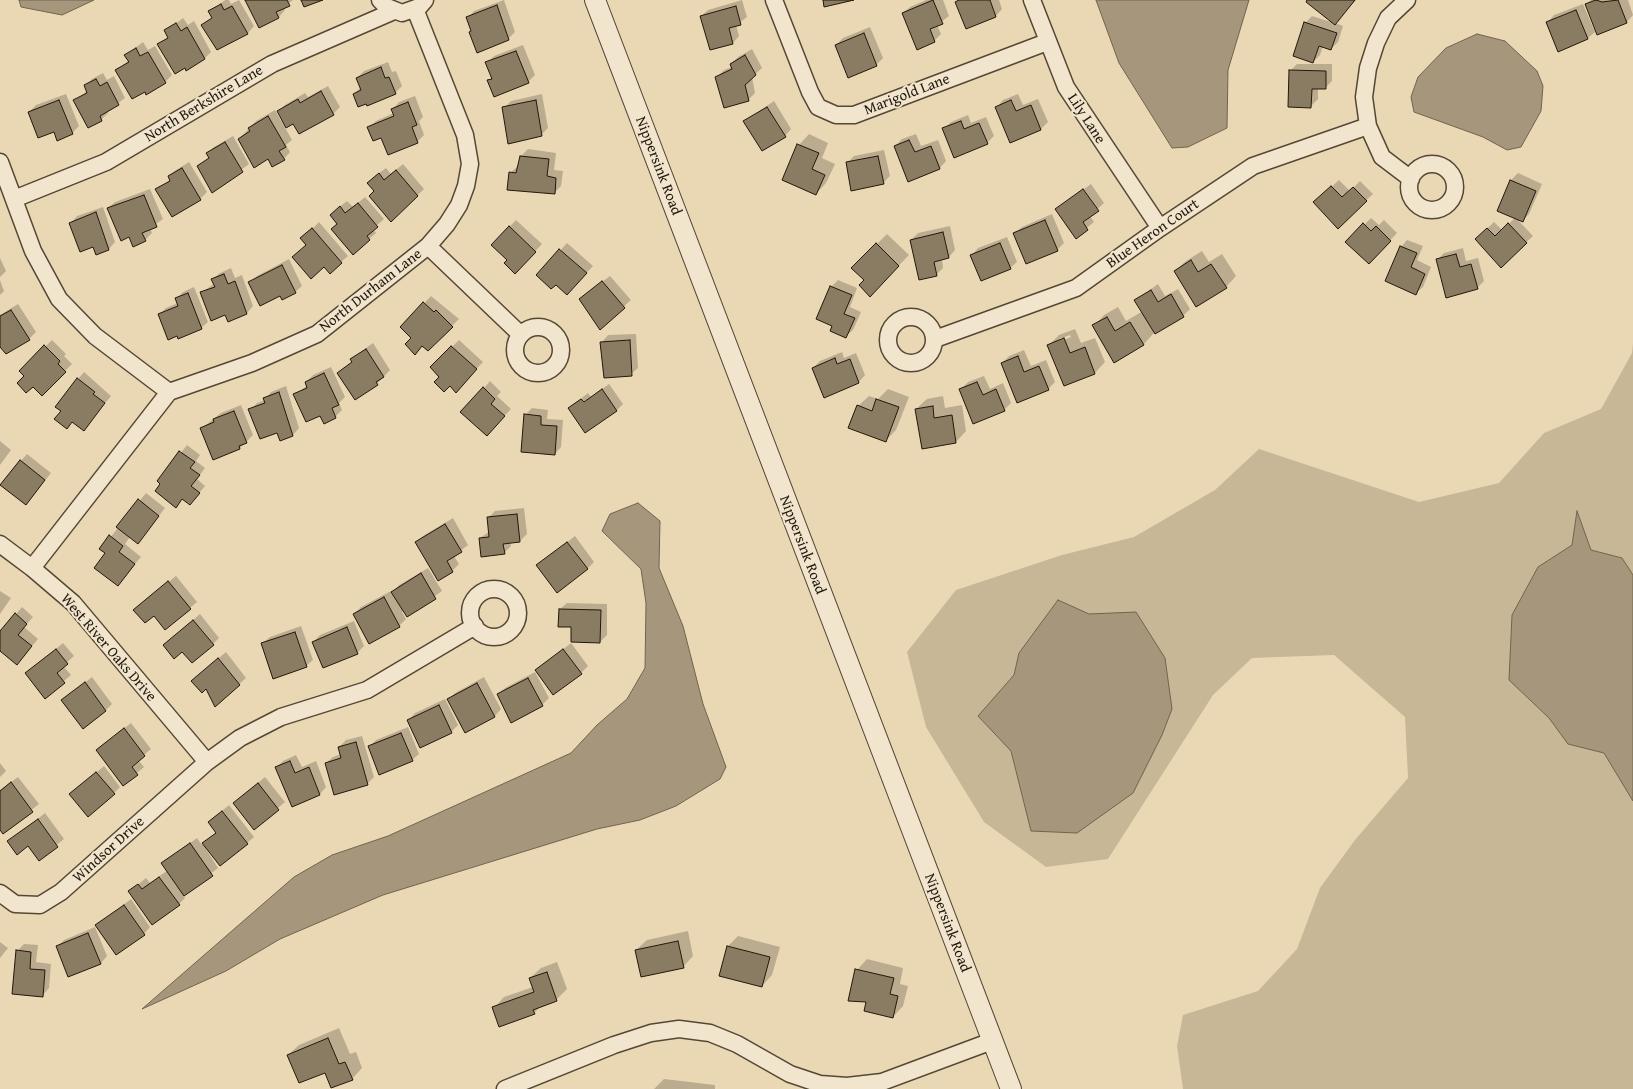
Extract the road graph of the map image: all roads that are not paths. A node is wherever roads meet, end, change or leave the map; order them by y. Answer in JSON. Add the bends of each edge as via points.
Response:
{"nodes":[{"id":1,"x":380,"y":0,"type":"edge"},
{"id":2,"x":595,"y":0,"type":"edge"},
{"id":3,"x":774,"y":0,"type":"edge"},
{"id":4,"x":1032,"y":0,"type":"edge"},
{"id":5,"x":1407,"y":0,"type":"edge"},
{"id":6,"x":420,"y":5,"type":"edge"},
{"id":7,"x":394,"y":11,"type":"junction"},
{"id":8,"x":1047,"y":42,"type":"junction"},
{"id":9,"x":1368,"y":126,"type":"junction"},
{"id":10,"x":0,"y":162,"type":"edge"},
{"id":11,"x":1411,"y":179,"type":"dead end"},
{"id":12,"x":14,"y":199,"type":"junction"},
{"id":13,"x":1160,"y":228,"type":"junction"},
{"id":14,"x":428,"y":246,"type":"junction"},
{"id":15,"x":520,"y":334,"type":"dead end"},
{"id":16,"x":935,"y":339,"type":"dead end"},
{"id":17,"x":169,"y":392,"type":"junction"},
{"id":18,"x":0,"y":544,"type":"edge"},
{"id":19,"x":32,"y":568,"type":"junction"},
{"id":20,"x":475,"y":626,"type":"dead end"},
{"id":21,"x":207,"y":762,"type":"junction"},
{"id":22,"x":0,"y":893,"type":"edge"},
{"id":23,"x":992,"y":1041,"type":"junction"},
{"id":24,"x":505,"y":1089,"type":"edge"},
{"id":25,"x":1011,"y":1089,"type":"edge"}],
"edges":[{"from":1,"to":7,"type":"street"},
{"from":2,"to":23,"type":"street","name":"Nippersink Road"},
{"from":3,"to":8,"type":"street","name":"Marigold Lane","via":[[818,107],[836,115],[854,115]]},
{"from":4,"to":8,"type":"street","name":"Lily Lane"},
{"from":5,"to":9,"type":"street","via":[[1388,18],[1368,68],[1364,97]]},
{"from":6,"to":7,"type":"street","name":"North Berkshire Lane","via":[[402,13]]},
{"from":6,"to":14,"type":"street","name":"North Durham Lane","via":[[465,136],[470,164],[459,205],[448,224]]},
{"from":7,"to":12,"type":"street","name":"North Berkshire Lane","via":[[272,64],[106,162]]},
{"from":8,"to":13,"type":"street","name":"Lily Lane","via":[[1080,112]]},
{"from":9,"to":11,"type":"street","via":[[1382,157]]},
{"from":9,"to":13,"type":"street","name":"Blue Heron Court","via":[[1253,166]]},
{"from":10,"to":12,"type":"street"},
{"from":12,"to":17,"type":"street","via":[[32,250],[60,299],[95,336]]},
{"from":13,"to":16,"type":"street","name":"Blue Heron Court","via":[[1076,288]]},
{"from":14,"to":15,"type":"street"},
{"from":14,"to":17,"type":"street","name":"North Durham Lane","via":[[317,334],[252,363]]},
{"from":17,"to":19,"type":"street"},
{"from":18,"to":19,"type":"street","name":"West River Oaks Drive"},
{"from":19,"to":21,"type":"street","name":"West River Oaks Drive","via":[[72,603]]},
{"from":20,"to":21,"type":"street","name":"Windsor Drive","via":[[367,690],[281,717],[240,738]]},
{"from":21,"to":22,"type":"street","name":"Windsor Drive","via":[[61,892],[40,905],[15,904]]},
{"from":23,"to":24,"type":"street","via":[[882,1082],[847,1086],[820,1084],[790,1074],[737,1044],[710,1033],[679,1029],[652,1033],[614,1045]]},
{"from":23,"to":25,"type":"street","name":"Nippersink Road"}]}
